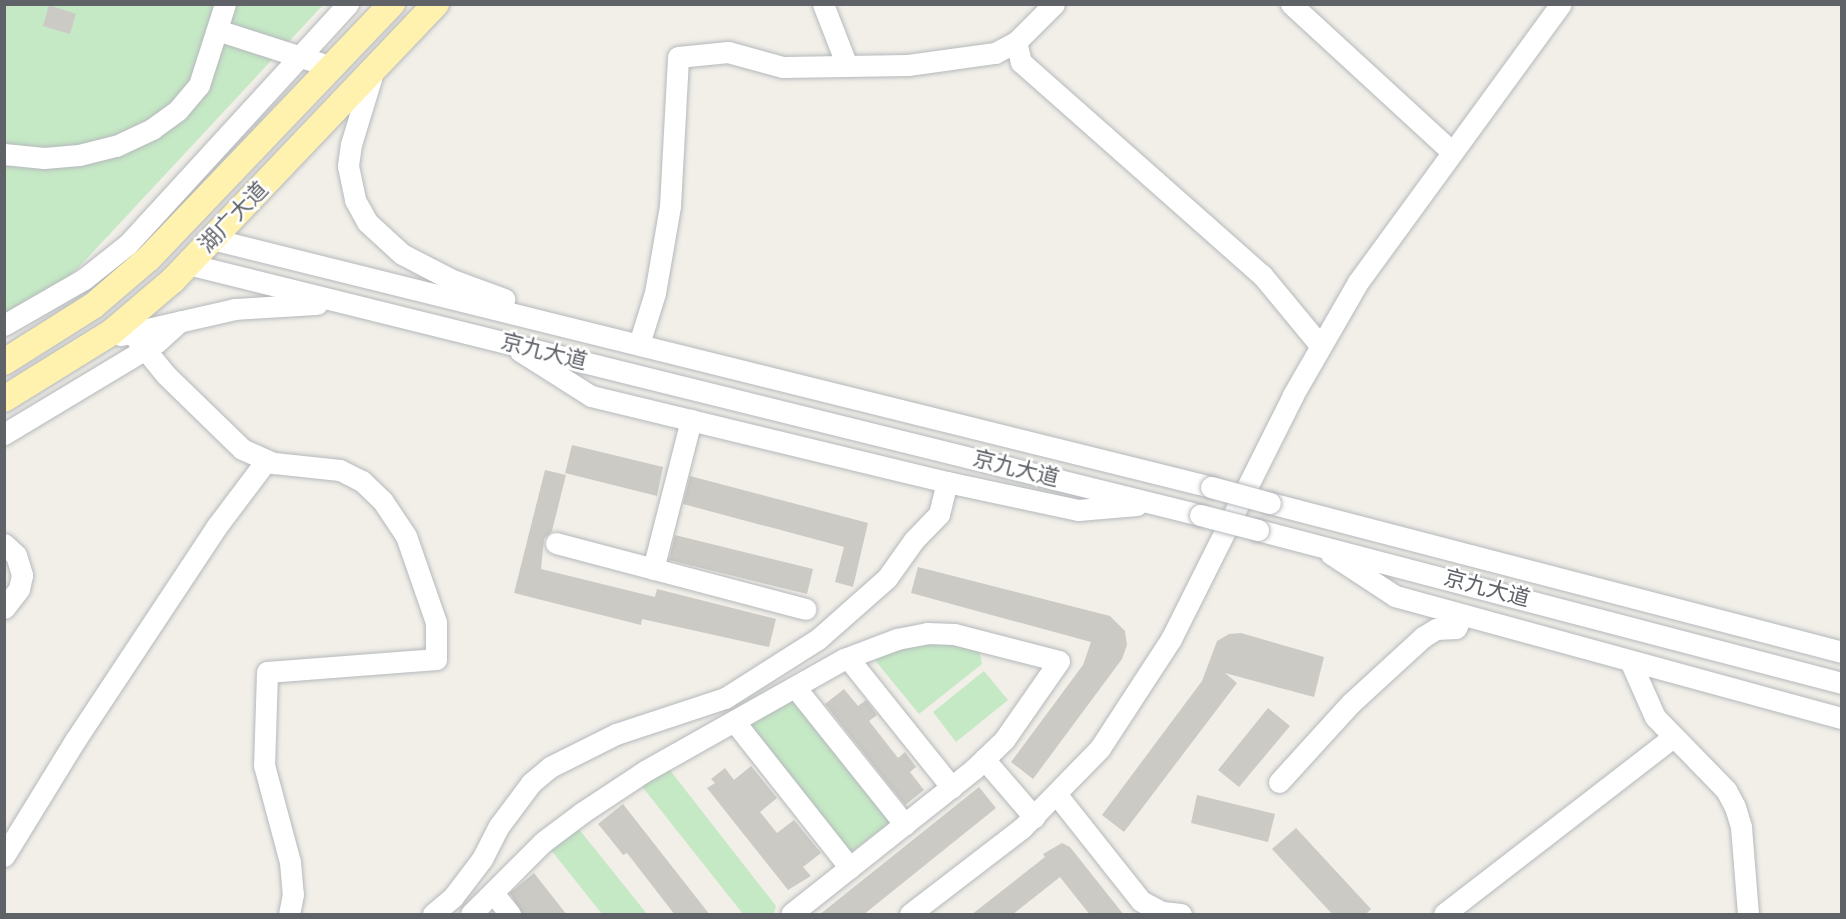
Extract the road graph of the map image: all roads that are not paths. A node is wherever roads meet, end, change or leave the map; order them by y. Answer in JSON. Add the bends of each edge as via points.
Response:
{"nodes":[{"id":1,"x":225,"y":4,"type":"edge"},
{"id":2,"x":348,"y":4,"type":"edge"},
{"id":3,"x":392,"y":4,"type":"edge"},
{"id":4,"x":436,"y":4,"type":"edge"},
{"id":5,"x":823,"y":4,"type":"edge"},
{"id":6,"x":1054,"y":4,"type":"edge"},
{"id":7,"x":1291,"y":4,"type":"edge"},
{"id":8,"x":1562,"y":4,"type":"edge"},
{"id":9,"x":217,"y":30,"type":"junction"},
{"id":10,"x":1016,"y":42,"type":"junction"},
{"id":11,"x":301,"y":57,"type":"junction"},
{"id":12,"x":847,"y":66,"type":"junction"},
{"id":13,"x":332,"y":67,"type":"junction"},
{"id":14,"x":374,"y":69,"type":"junction"},
{"id":15,"x":1452,"y":152,"type":"junction"},
{"id":16,"x":4,"y":154,"type":"edge"},
{"id":17,"x":212,"y":239,"type":"junction"},
{"id":18,"x":188,"y":264,"type":"junction"},
{"id":19,"x":357,"y":305,"type":"junction"},
{"id":20,"x":182,"y":319,"type":"junction"},
{"id":21,"x":4,"y":324,"type":"edge"},
{"id":22,"x":131,"y":332,"type":"junction"},
{"id":23,"x":591,"y":332,"type":"junction"},
{"id":24,"x":504,"y":341,"type":"junction"},
{"id":25,"x":94,"y":344,"type":"junction"},
{"id":26,"x":639,"y":344,"type":"junction"},
{"id":27,"x":1320,"y":345,"type":"junction"},
{"id":28,"x":145,"y":350,"type":"junction"},
{"id":29,"x":4,"y":362,"type":"edge"},
{"id":30,"x":4,"y":399,"type":"edge"},
{"id":31,"x":691,"y":420,"type":"junction"},
{"id":32,"x":4,"y":434,"type":"edge"},
{"id":33,"x":266,"y":460,"type":"junction"},
{"id":34,"x":947,"y":482,"type":"junction"},
{"id":35,"x":1157,"y":504,"type":"junction"},
{"id":36,"x":556,"y":543,"type":"dead end"},
{"id":37,"x":4,"y":544,"type":"edge"},
{"id":38,"x":1318,"y":545,"type":"junction"},
{"id":39,"x":652,"y":568,"type":"junction"},
{"id":40,"x":4,"y":608,"type":"edge"},
{"id":41,"x":805,"y":609,"type":"dead end"},
{"id":42,"x":1462,"y":615,"type":"junction"},
{"id":43,"x":1842,"y":652,"type":"edge"},
{"id":44,"x":848,"y":658,"type":"junction"},
{"id":45,"x":1631,"y":663,"type":"junction"},
{"id":46,"x":1842,"y":683,"type":"edge"},
{"id":47,"x":795,"y":687,"type":"junction"},
{"id":48,"x":1842,"y":718,"type":"edge"},
{"id":49,"x":734,"y":721,"type":"junction"},
{"id":50,"x":1672,"y":738,"type":"junction"},
{"id":51,"x":984,"y":759,"type":"junction"},
{"id":52,"x":1279,"y":782,"type":"dead end"},
{"id":53,"x":952,"y":788,"type":"junction"},
{"id":54,"x":1057,"y":795,"type":"junction"},
{"id":55,"x":1034,"y":817,"type":"junction"},
{"id":56,"x":905,"y":825,"type":"junction"},
{"id":57,"x":4,"y":856,"type":"edge"},
{"id":58,"x":850,"y":868,"type":"junction"},
{"id":59,"x":493,"y":893,"type":"junction"},
{"id":60,"x":920,"y":912,"type":"edge"},
{"id":61,"x":289,"y":915,"type":"edge"},
{"id":62,"x":433,"y":915,"type":"edge"},
{"id":63,"x":471,"y":915,"type":"edge"},
{"id":64,"x":510,"y":915,"type":"edge"},
{"id":65,"x":791,"y":915,"type":"edge"},
{"id":66,"x":1181,"y":915,"type":"edge"},
{"id":67,"x":1444,"y":915,"type":"edge"},
{"id":68,"x":1748,"y":915,"type":"edge"}],
"edges":[{"from":1,"to":9,"type":"street"},
{"from":2,"to":11,"type":"street"},
{"from":3,"to":13,"type":"main road","name":"湖广大道"},
{"from":4,"to":14,"type":"main road","name":"湖广大道"},
{"from":5,"to":12,"type":"street"},
{"from":6,"to":10,"type":"street"},
{"from":7,"to":15,"type":"street"},
{"from":8,"to":15,"type":"street"},
{"from":9,"to":11,"type":"street"},
{"from":9,"to":16,"type":"street","via":[[199,86],[178,110],[152,129],[116,146],[79,155],[44,158]]},
{"from":10,"to":12,"type":"street","via":[[995,53],[908,65]]},
{"from":10,"to":27,"type":"street","via":[[1021,62],[1031,74],[1262,275]]},
{"from":11,"to":13,"type":"street"},
{"from":11,"to":21,"type":"street","via":[[128,244],[84,279]]},
{"from":12,"to":26,"type":"street","via":[[783,67],[728,52],[678,57],[670,206],[655,293]]},
{"from":13,"to":29,"type":"main road","name":"湖广大道","via":[[128,278],[64,326]]},
{"from":14,"to":17,"type":"main road","name":"湖广大道"},
{"from":14,"to":23,"type":"street","via":[[348,166],[355,200],[367,222],[402,254],[450,279]]},
{"from":15,"to":27,"type":"street","via":[[1358,282]]},
{"from":17,"to":18,"type":"main road","name":"湖广大道"},
{"from":17,"to":23,"type":"street","name":"京九大道"},
{"from":18,"to":19,"type":"street","name":"京九大道"},
{"from":18,"to":25,"type":"main road","name":"湖广大道","via":[[141,309]]},
{"from":19,"to":20,"type":"street","via":[[272,305]]},
{"from":19,"to":24,"type":"street","name":"京九大道"},
{"from":20,"to":22,"type":"street"},
{"from":20,"to":28,"type":"street"},
{"from":22,"to":25,"type":"street"},
{"from":22,"to":28,"type":"street"},
{"from":23,"to":26,"type":"street","name":"京九大道"},
{"from":24,"to":31,"type":"street","via":[[591,396]]},
{"from":24,"to":35,"type":"street","name":"京九大道"},
{"from":25,"to":30,"type":"main road","name":"湖广大道"},
{"from":26,"to":43,"type":"street","name":"京九大道","bridge":true,"via":[[1270,502]]},
{"from":27,"to":54,"type":"street","via":[[1171,639],[1100,748]]},
{"from":28,"to":32,"type":"street"},
{"from":28,"to":33,"type":"street","via":[[242,449]]},
{"from":31,"to":34,"type":"street"},
{"from":31,"to":39,"type":"street"},
{"from":33,"to":57,"type":"street","via":[[217,526]]},
{"from":33,"to":61,"type":"street","via":[[340,470],[362,482],[382,500],[406,536],[436,622],[436,659],[267,672],[264,765],[290,862],[293,894]]},
{"from":34,"to":35,"type":"street","via":[[1078,510]]},
{"from":34,"to":62,"type":"street","via":[[939,514],[914,540],[887,578],[818,639],[725,698],[616,734],[550,767],[531,783],[499,826],[482,859],[453,897]]},
{"from":35,"to":38,"type":"street","name":"京九大道","bridge":true},
{"from":36,"to":39,"type":"street"},
{"from":37,"to":40,"type":"street","via":[[16,555],[22,575],[19,589]]},
{"from":38,"to":42,"type":"street","via":[[1395,596]]},
{"from":38,"to":46,"type":"street","name":"京九大道"},
{"from":39,"to":41,"type":"street"},
{"from":42,"to":45,"type":"street"},
{"from":42,"to":52,"type":"street","via":[[1456,628],[1436,629],[1423,637],[1351,703]]},
{"from":44,"to":47,"type":"street"},
{"from":44,"to":51,"type":"street","via":[[897,639],[927,633],[954,634],[1059,661],[1004,740]]},
{"from":44,"to":53,"type":"street"},
{"from":45,"to":48,"type":"street"},
{"from":45,"to":50,"type":"street","via":[[1647,705]]},
{"from":47,"to":49,"type":"street"},
{"from":47,"to":56,"type":"street"},
{"from":49,"to":58,"type":"street"},
{"from":49,"to":59,"type":"street","via":[[583,812],[543,842]]},
{"from":50,"to":67,"type":"street"},
{"from":50,"to":68,"type":"street","via":[[1726,790],[1735,807],[1741,827]]},
{"from":51,"to":53,"type":"street"},
{"from":51,"to":55,"type":"street"},
{"from":53,"to":56,"type":"street"},
{"from":54,"to":55,"type":"street"},
{"from":54,"to":66,"type":"street","via":[[1141,901],[1162,912]]},
{"from":55,"to":60,"type":"street"},
{"from":56,"to":58,"type":"street"},
{"from":58,"to":65,"type":"street"},
{"from":59,"to":63,"type":"street"},
{"from":59,"to":64,"type":"street"}]}
